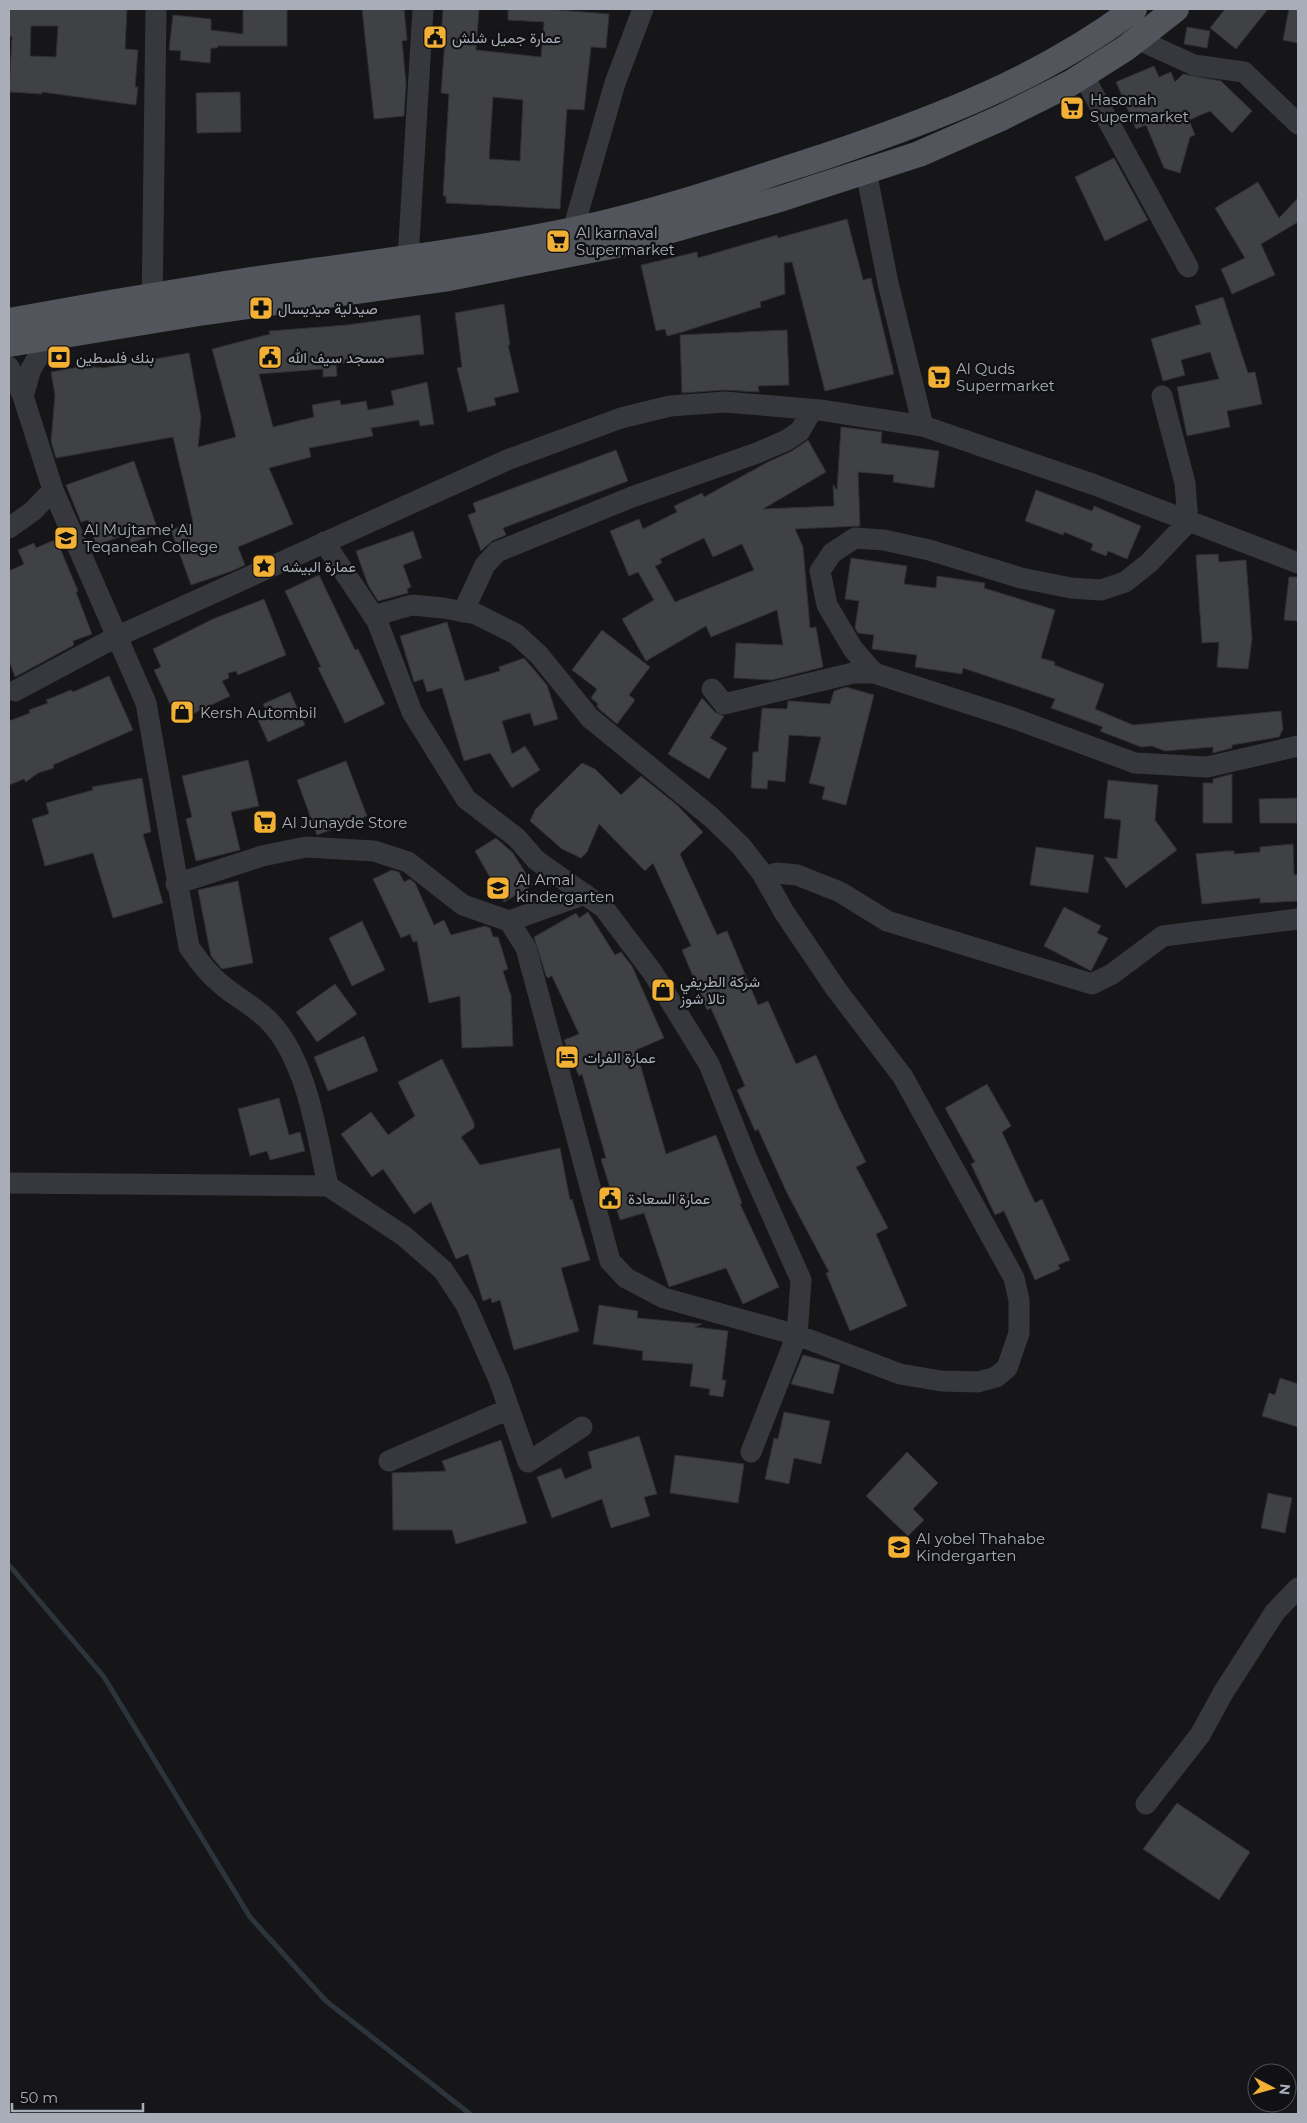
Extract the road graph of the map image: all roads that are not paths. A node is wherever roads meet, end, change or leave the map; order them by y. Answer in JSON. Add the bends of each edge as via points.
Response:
{"nodes":[{"id":1,"x":156,"y":9,"type":"edge"},
{"id":2,"x":423,"y":9,"type":"edge"},
{"id":3,"x":643,"y":9,"type":"edge"},
{"id":4,"x":1176,"y":9,"type":"edge"},
{"id":5,"x":1130,"y":10,"type":"edge"},
{"id":6,"x":1137,"y":39,"type":"junction"},
{"id":7,"x":1083,"y":75,"type":"junction"},
{"id":8,"x":1298,"y":124,"type":"edge"},
{"id":9,"x":866,"y":171,"type":"junction"},
{"id":10,"x":573,"y":230,"type":"junction"},
{"id":11,"x":408,"y":259,"type":"junction"},
{"id":12,"x":1188,"y":267,"type":"dead end"},
{"id":13,"x":152,"y":308,"type":"junction"},
{"id":14,"x":9,"y":321,"type":"edge"},
{"id":15,"x":49,"y":338,"type":"junction"},
{"id":16,"x":9,"y":344,"type":"edge"},
{"id":17,"x":9,"y":367,"type":"edge"},
{"id":18,"x":24,"y":396,"type":"junction"},
{"id":19,"x":1162,"y":396,"type":"dead end"},
{"id":20,"x":812,"y":410,"type":"junction"},
{"id":21,"x":923,"y":426,"type":"junction"},
{"id":22,"x":53,"y":490,"type":"junction"},
{"id":23,"x":1188,"y":522,"type":"junction"},
{"id":24,"x":9,"y":528,"type":"edge"},
{"id":25,"x":324,"y":542,"type":"junction"},
{"id":26,"x":1298,"y":563,"type":"edge"},
{"id":27,"x":464,"y":612,"type":"junction"},
{"id":28,"x":373,"y":616,"type":"junction"},
{"id":29,"x":116,"y":637,"type":"junction"},
{"id":30,"x":874,"y":673,"type":"junction"},
{"id":31,"x":11,"y":689,"type":"edge"},
{"id":32,"x":712,"y":689,"type":"dead end"},
{"id":33,"x":1298,"y":746,"type":"edge"},
{"id":34,"x":764,"y":877,"type":"junction"},
{"id":35,"x":176,"y":884,"type":"junction"},
{"id":36,"x":585,"y":894,"type":"junction"},
{"id":37,"x":1298,"y":919,"type":"edge"},
{"id":38,"x":509,"y":921,"type":"junction"},
{"id":39,"x":9,"y":1183,"type":"edge"},
{"id":40,"x":328,"y":1186,"type":"junction"},
{"id":41,"x":797,"y":1335,"type":"junction"},
{"id":42,"x":509,"y":1409,"type":"junction"},
{"id":43,"x":582,"y":1427,"type":"dead end"},
{"id":44,"x":751,"y":1452,"type":"dead end"},
{"id":45,"x":389,"y":1462,"type":"dead end"},
{"id":46,"x":1298,"y":1588,"type":"edge"},
{"id":47,"x":1146,"y":1804,"type":"dead end"}],
"edges":[{"from":1,"to":13,"type":"street"},
{"from":2,"to":11,"type":"street"},
{"from":3,"to":10,"type":"street","via":[[615,83]]},
{"from":4,"to":6,"type":"main road"},
{"from":5,"to":10,"type":"main road","via":[[1049,66],[983,98],[897,132],[751,180]]},
{"from":6,"to":7,"type":"main road"},
{"from":6,"to":8,"type":"street","via":[[1194,65],[1244,72]]},
{"from":7,"to":9,"type":"main road","via":[[1001,118],[919,154]]},
{"from":7,"to":12,"type":"street"},
{"from":9,"to":13,"type":"main road","via":[[636,240],[547,260],[449,278]]},
{"from":9,"to":21,"type":"street","via":[[888,283]]},
{"from":10,"to":11,"type":"main road"},
{"from":11,"to":13,"type":"main road"},
{"from":13,"to":14,"type":"main road"},
{"from":13,"to":15,"type":"main road"},
{"from":15,"to":16,"type":"main road"},
{"from":15,"to":18,"type":"street","via":[[31,369]]},
{"from":17,"to":18,"type":"street"},
{"from":18,"to":22,"type":"street"},
{"from":19,"to":23,"type":"street","via":[[1185,483]]},
{"from":20,"to":21,"type":"street"},
{"from":20,"to":25,"type":"street","via":[[725,402],[670,406],[621,418],[507,460]]},
{"from":20,"to":27,"type":"street","via":[[800,431],[787,440],[632,497],[497,552],[484,564]]},
{"from":21,"to":23,"type":"street"},
{"from":22,"to":24,"type":"street"},
{"from":22,"to":29,"type":"street"},
{"from":23,"to":26,"type":"street"},
{"from":23,"to":30,"type":"street","via":[[1149,563],[1125,582],[1101,590],[1070,588],[1021,578],[929,550],[884,540],[855,538],[832,553],[820,571],[827,605],[853,649]]},
{"from":25,"to":28,"type":"street"},
{"from":25,"to":29,"type":"street"},
{"from":27,"to":28,"type":"street","via":[[412,605]]},
{"from":27,"to":34,"type":"street","via":[[476,614],[516,634],[539,655],[590,718],[710,817],[741,846]]},
{"from":28,"to":36,"type":"street","via":[[412,712],[466,799],[517,838],[536,860]]},
{"from":29,"to":31,"type":"street"},
{"from":29,"to":35,"type":"street","via":[[146,703]]},
{"from":30,"to":32,"type":"street","via":[[853,673],[724,704]]},
{"from":30,"to":33,"type":"street","via":[[1016,719],[1135,763],[1207,766]]},
{"from":34,"to":37,"type":"street","via":[[777,873],[797,875],[840,892],[887,921],[1092,984],[1112,974],[1163,936]]},
{"from":34,"to":41,"type":"street","via":[[836,989],[903,1077],[1014,1278],[1019,1300],[1019,1333],[1007,1368],[996,1377],[978,1382],[941,1381],[900,1374]]},
{"from":35,"to":38,"type":"street","via":[[262,856],[306,847],[374,851],[408,862],[463,905]]},
{"from":35,"to":40,"type":"street","via":[[189,947],[204,968],[271,1023],[290,1052],[310,1102]]},
{"from":36,"to":38,"type":"street"},
{"from":36,"to":41,"type":"street","via":[[604,908],[653,973],[710,1064],[802,1280]]},
{"from":38,"to":41,"type":"street","via":[[526,948],[610,1261],[626,1278],[664,1298]]},
{"from":39,"to":40,"type":"street"},
{"from":40,"to":42,"type":"street","via":[[404,1236],[443,1270],[466,1305]]},
{"from":41,"to":44,"type":"street"},
{"from":42,"to":43,"type":"street","via":[[528,1462]]},
{"from":42,"to":45,"type":"street"},
{"from":46,"to":47,"type":"street","via":[[1275,1612],[1200,1735]]}]}
